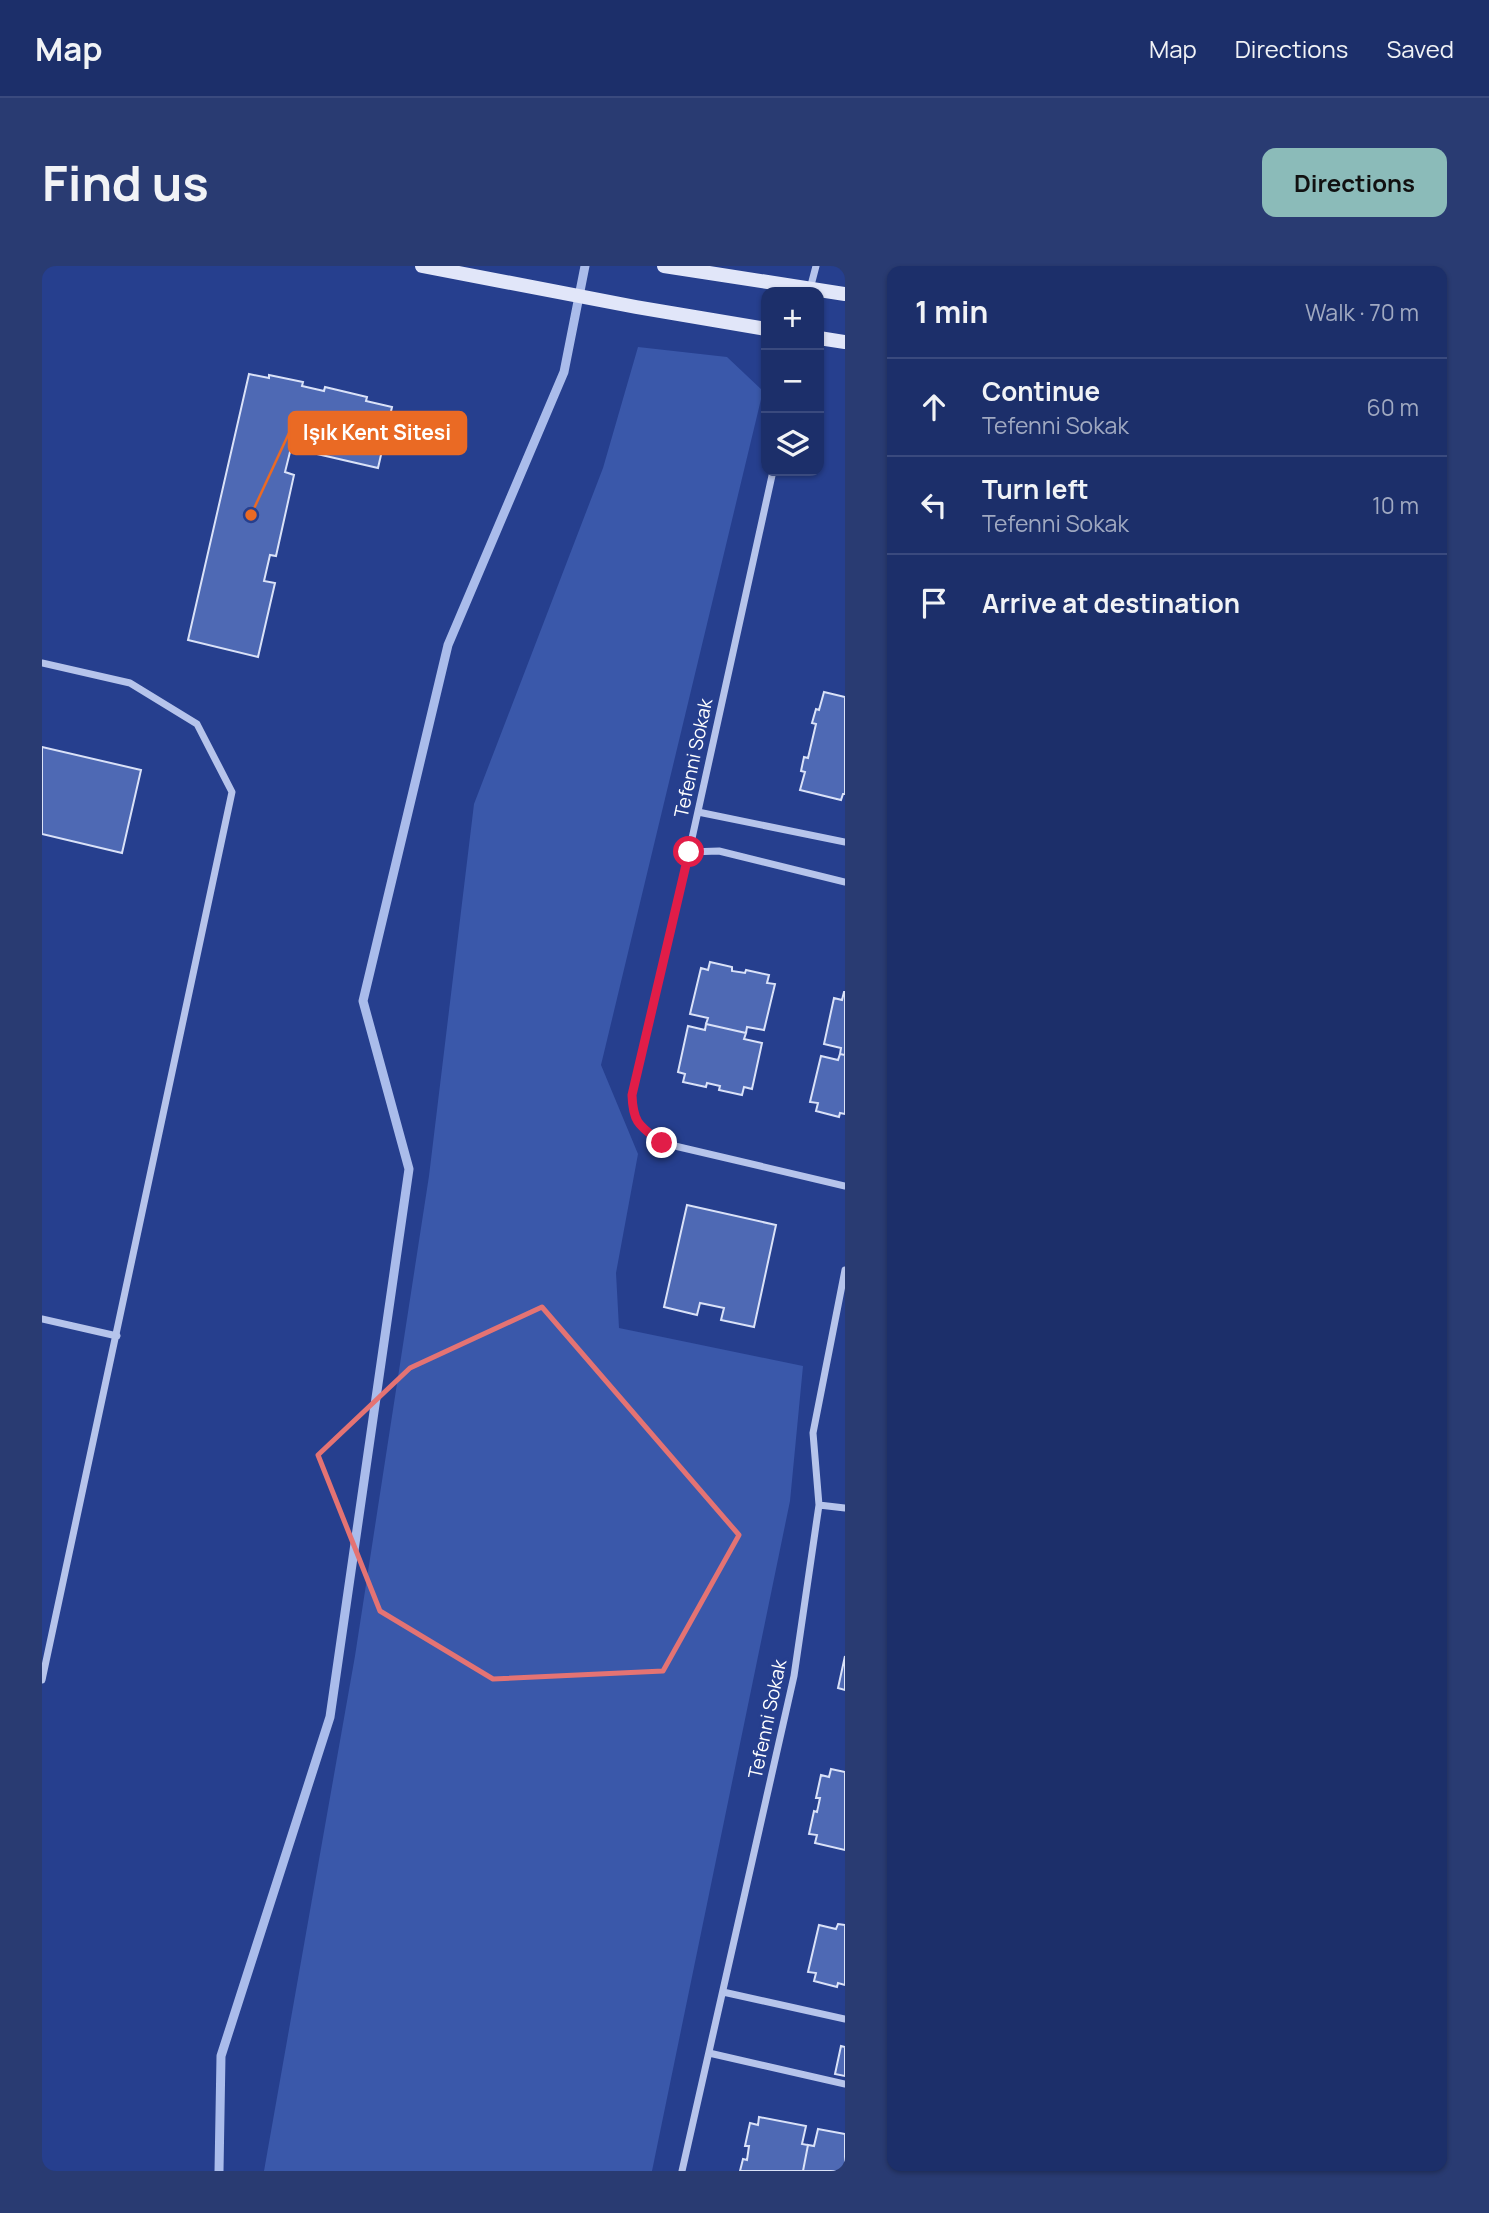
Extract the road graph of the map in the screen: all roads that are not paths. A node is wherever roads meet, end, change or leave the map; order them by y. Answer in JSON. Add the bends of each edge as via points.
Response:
{"nodes":[{"id":1,"x":422,"y":266,"type":"edge"},
{"id":2,"x":664,"y":266,"type":"edge"},
{"id":3,"x":816,"y":266,"type":"edge"},
{"id":4,"x":797,"y":287,"type":"edge"},
{"id":5,"x":811,"y":287,"type":"edge"},
{"id":6,"x":824,"y":291,"type":"edge"},
{"id":7,"x":845,"y":295,"type":"edge"},
{"id":8,"x":761,"y":328,"type":"edge"},
{"id":9,"x":824,"y":339,"type":"edge"},
{"id":10,"x":845,"y":342,"type":"edge"},
{"id":11,"x":773,"y":476,"type":"edge"},
{"id":12,"x":42,"y":663,"type":"edge"},
{"id":13,"x":698,"y":812,"type":"junction"},
{"id":14,"x":845,"y":842,"type":"edge"},
{"id":15,"x":689,"y":852,"type":"junction"},
{"id":16,"x":845,"y":882,"type":"edge"},
{"id":17,"x":845,"y":1186,"type":"edge"},
{"id":18,"x":845,"y":1270,"type":"edge"},
{"id":19,"x":42,"y":1319,"type":"edge"},
{"id":20,"x":117,"y":1336,"type":"junction"},
{"id":21,"x":819,"y":1505,"type":"junction"},
{"id":22,"x":845,"y":1508,"type":"edge"},
{"id":23,"x":45,"y":1656,"type":"edge"},
{"id":24,"x":42,"y":1681,"type":"edge"},
{"id":25,"x":723,"y":1992,"type":"junction"},
{"id":26,"x":845,"y":2019,"type":"edge"},
{"id":27,"x":709,"y":2053,"type":"junction"},
{"id":28,"x":845,"y":2084,"type":"edge"},
{"id":29,"x":682,"y":2171,"type":"edge"}],
"edges":[{"from":1,"to":8,"type":"street"},
{"from":2,"to":4,"type":"street"},
{"from":3,"to":5,"type":"street"},
{"from":6,"to":7,"type":"street"},
{"from":9,"to":10,"type":"street"},
{"from":11,"to":13,"type":"street","name":"Tefenni Sokak"},
{"from":12,"to":20,"type":"street","via":[[130,683],[197,724],[232,792]]},
{"from":13,"to":14,"type":"street"},
{"from":13,"to":15,"type":"street","name":"Tefenni Sokak"},
{"from":15,"to":16,"type":"street","via":[[719,851]]},
{"from":15,"to":17,"type":"street","name":"Tefenni Sokak","via":[[632,1095],[632,1113],[639,1125],[662,1143]]},
{"from":18,"to":21,"type":"street","name":"Tefenni Sokak","via":[[813,1433]]},
{"from":19,"to":20,"type":"street"},
{"from":20,"to":23,"type":"street"},
{"from":21,"to":22,"type":"street"},
{"from":21,"to":25,"type":"street","name":"Tefenni Sokak","via":[[794,1676]]},
{"from":23,"to":24,"type":"street"},
{"from":25,"to":26,"type":"street"},
{"from":25,"to":27,"type":"street","name":"Tefenni Sokak"},
{"from":27,"to":28,"type":"street"},
{"from":27,"to":29,"type":"street","name":"Tefenni Sokak"}]}
